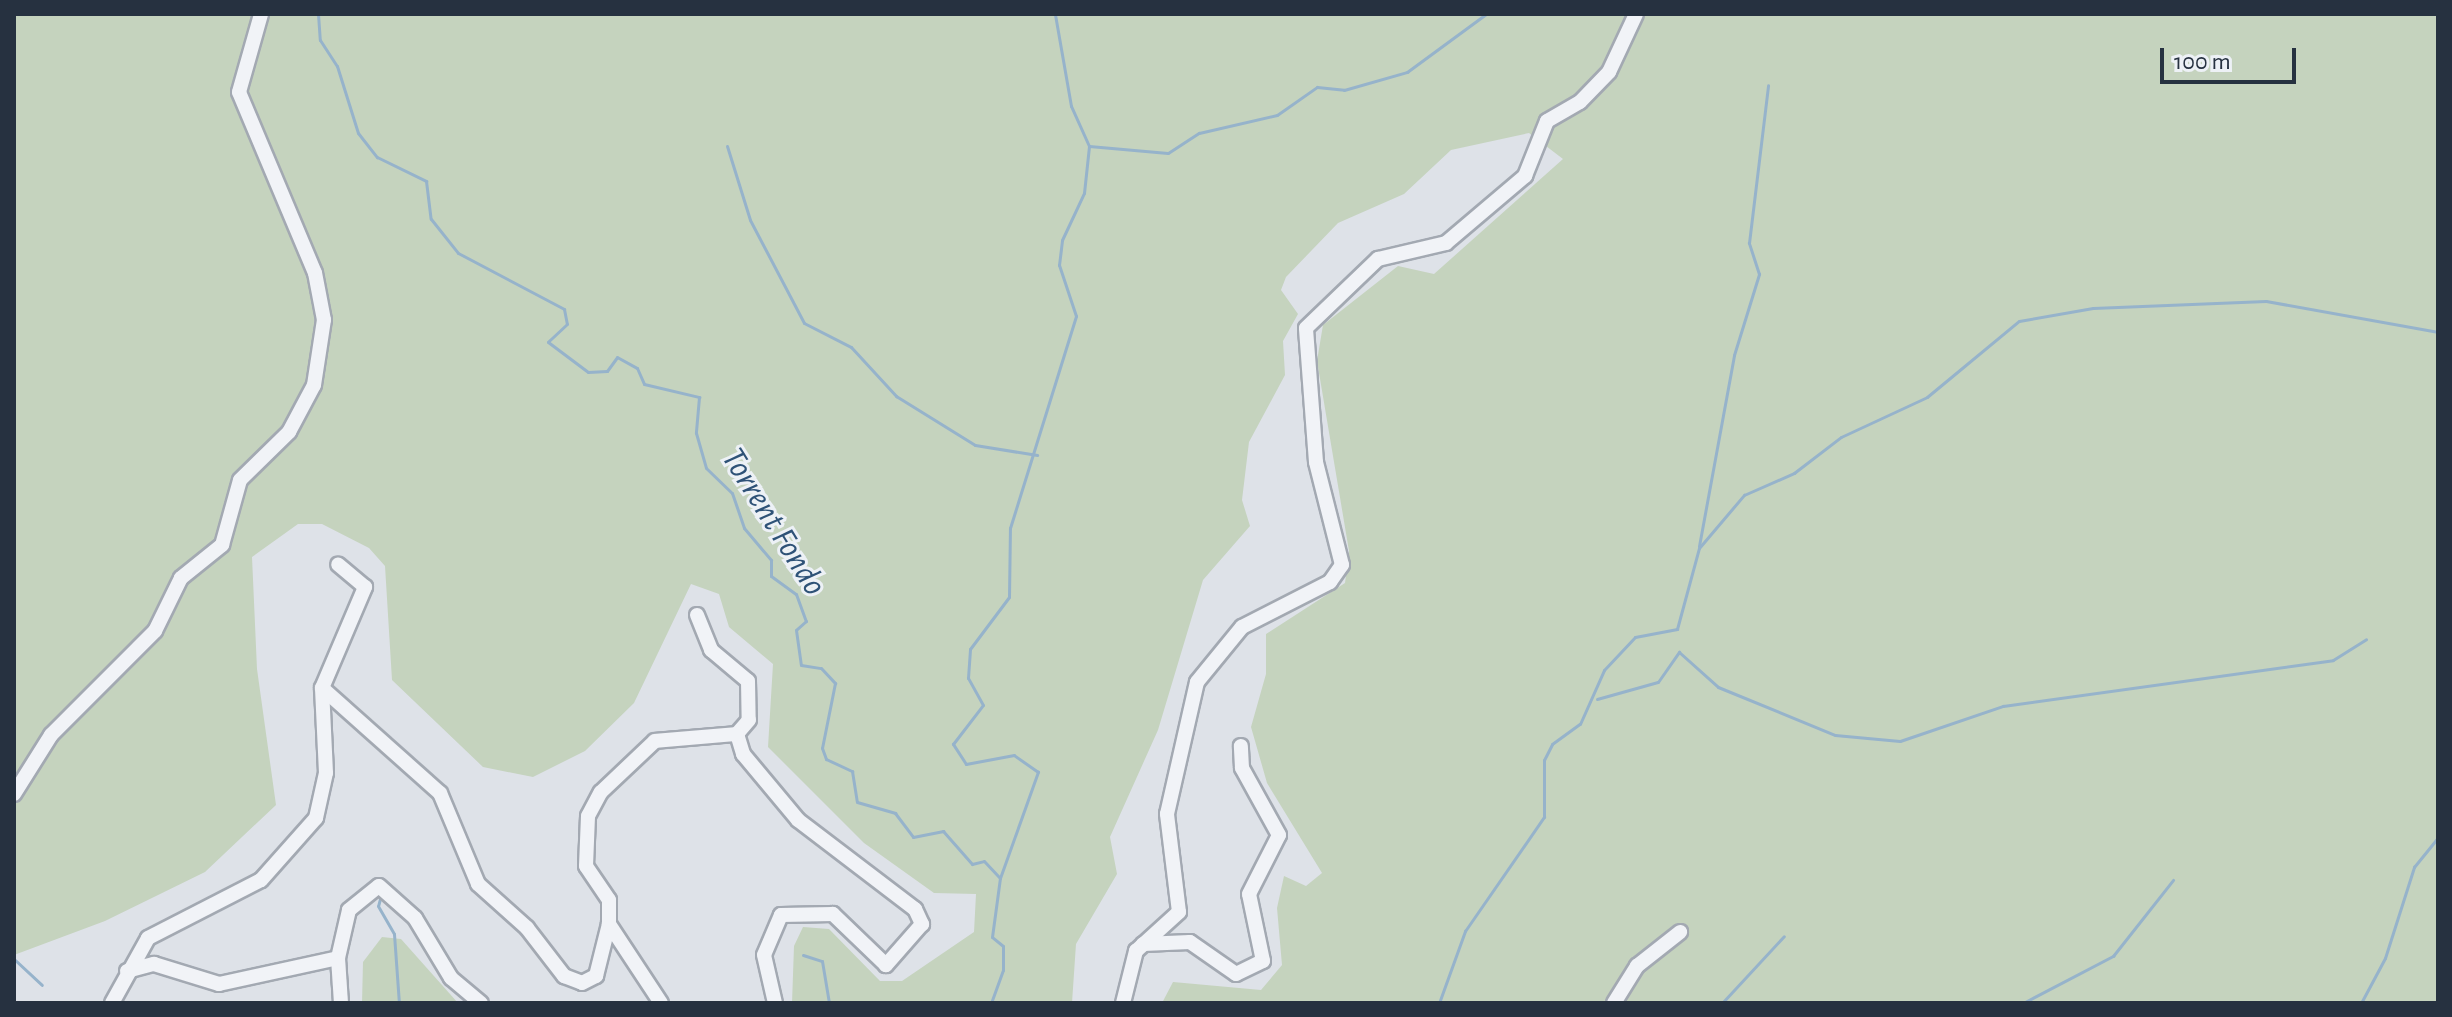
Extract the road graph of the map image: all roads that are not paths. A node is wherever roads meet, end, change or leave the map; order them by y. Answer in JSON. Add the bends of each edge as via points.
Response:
{"nodes":[{"id":1,"x":261,"y":14,"type":"edge"},
{"id":2,"x":1636,"y":14,"type":"edge"},
{"id":3,"x":338,"y":564,"type":"dead end"},
{"id":4,"x":697,"y":615,"type":"dead end"},
{"id":5,"x":322,"y":688,"type":"junction"},
{"id":6,"x":737,"y":734,"type":"junction"},
{"id":7,"x":1241,"y":746,"type":"dead end"},
{"id":8,"x":14,"y":794,"type":"edge"},
{"id":9,"x":609,"y":924,"type":"junction"},
{"id":10,"x":1680,"y":932,"type":"dead end"},
{"id":11,"x":1143,"y":944,"type":"junction"},
{"id":12,"x":338,"y":958,"type":"junction"},
{"id":13,"x":127,"y":971,"type":"junction"},
{"id":14,"x":112,"y":1003,"type":"edge"},
{"id":15,"x":341,"y":1003,"type":"edge"},
{"id":16,"x":481,"y":1003,"type":"edge"},
{"id":17,"x":661,"y":1003,"type":"edge"},
{"id":18,"x":775,"y":1003,"type":"edge"},
{"id":19,"x":1123,"y":1003,"type":"edge"},
{"id":20,"x":1614,"y":1003,"type":"edge"}],
"edges":[{"from":1,"to":8,"type":"street","via":[[239,92],[293,206],[318,284],[324,320],[314,385],[289,432],[240,480],[222,545],[181,578],[155,631],[51,735]]},
{"from":2,"to":11,"type":"street","via":[[1609,72],[1580,102],[1547,121],[1525,176],[1446,243],[1378,259],[1306,328],[1316,462],[1342,565],[1330,582],[1242,627],[1197,682],[1167,814],[1179,912]]},
{"from":3,"to":5,"type":"street","via":[[365,587]]},
{"from":4,"to":6,"type":"street","via":[[703,639],[748,681],[749,720]]},
{"from":5,"to":9,"type":"street","via":[[440,793],[478,884],[527,928],[564,976],[582,983],[596,976]]},
{"from":5,"to":13,"type":"street","via":[[326,773],[312,825],[261,880],[152,934]]},
{"from":6,"to":9,"type":"street","via":[[655,741],[596,799],[584,860],[609,900]]},
{"from":6,"to":18,"type":"street","via":[[743,754],[798,820],[921,919],[914,942],[886,965],[833,914],[781,915],[764,955]]},
{"from":7,"to":11,"type":"street","via":[[1242,768],[1279,835],[1249,894],[1263,961],[1236,974],[1190,942]]},
{"from":9,"to":17,"type":"street"},
{"from":10,"to":20,"type":"street","via":[[1637,966]]},
{"from":11,"to":19,"type":"street","via":[[1127,971]]},
{"from":12,"to":13,"type":"street","via":[[219,984],[160,965]]},
{"from":12,"to":15,"type":"street"},
{"from":12,"to":16,"type":"street","via":[[353,904],[385,887],[422,928],[451,978]]},
{"from":13,"to":14,"type":"street"}]}
